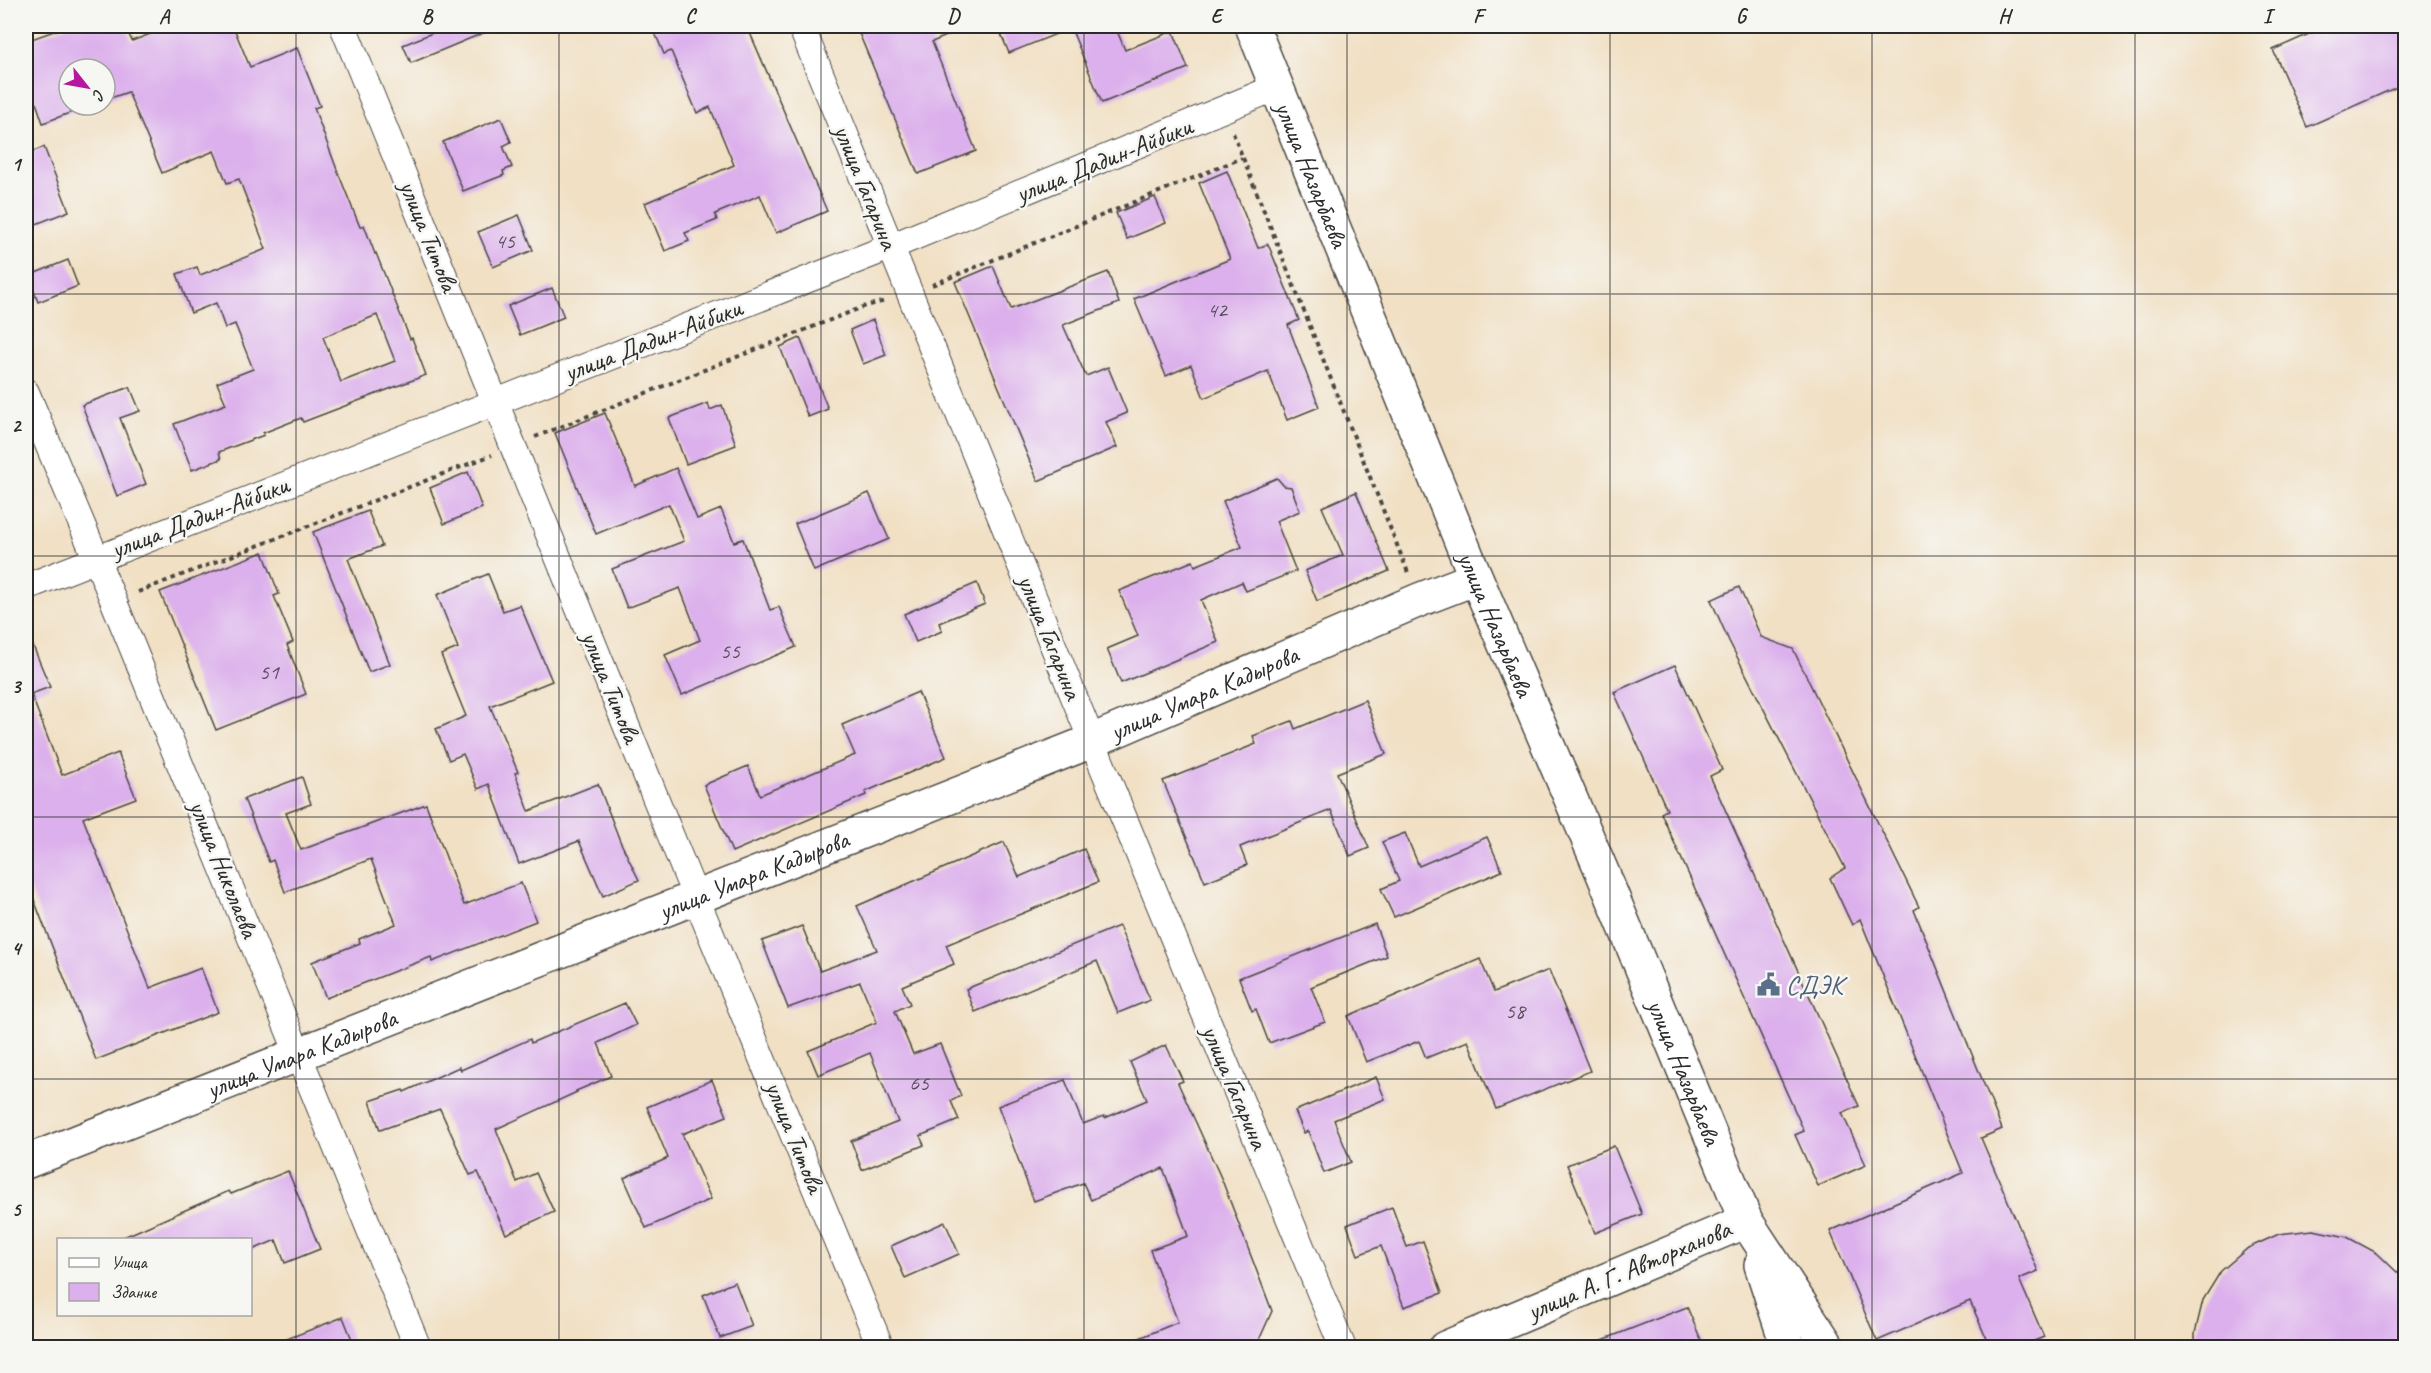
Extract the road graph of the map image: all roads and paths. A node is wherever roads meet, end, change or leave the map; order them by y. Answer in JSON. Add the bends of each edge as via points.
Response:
{"nodes":[{"id":1,"x":343,"y":26,"type":"edge"},
{"id":2,"x":801,"y":26,"type":"edge"},
{"id":3,"x":1252,"y":26,"type":"edge"},
{"id":4,"x":1278,"y":87,"type":"junction"},
{"id":5,"x":1224,"y":110,"type":"junction"},
{"id":6,"x":1242,"y":158,"type":"junction"},
{"id":7,"x":890,"y":247,"type":"junction"},
{"id":8,"x":909,"y":294,"type":"junction"},
{"id":9,"x":26,"y":392,"type":"edge"},
{"id":10,"x":496,"y":400,"type":"junction"},
{"id":11,"x":514,"y":446,"type":"junction"},
{"id":12,"x":96,"y":558,"type":"junction"},
{"id":13,"x":1476,"y":578,"type":"junction"},
{"id":14,"x":26,"y":586,"type":"edge"},
{"id":15,"x":1419,"y":600,"type":"junction"},
{"id":16,"x":114,"y":601,"type":"junction"},
{"id":17,"x":1092,"y":741,"type":"junction"},
{"id":18,"x":696,"y":898,"type":"junction"},
{"id":19,"x":300,"y":1054,"type":"junction"},
{"id":20,"x":26,"y":1162,"type":"edge"},
{"id":21,"x":1746,"y":1221,"type":"junction"},
{"id":22,"x":1786,"y":1342,"type":"edge"},
{"id":23,"x":418,"y":1347,"type":"edge"},
{"id":24,"x":881,"y":1347,"type":"edge"},
{"id":25,"x":1343,"y":1347,"type":"edge"},
{"id":26,"x":1445,"y":1347,"type":"edge"},
{"id":27,"x":1829,"y":1347,"type":"edge"}],
"edges":[{"from":1,"to":10,"type":"street","name":"улица Титова"},
{"from":2,"to":7,"type":"street","name":"улица Гагарина"},
{"from":3,"to":4,"type":"street","name":"улица Назарбаева"},
{"from":4,"to":5,"type":"street","name":"улица Дадин-Айбики"},
{"from":4,"to":13,"type":"street","name":"улица Назарбаева"},
{"from":5,"to":6,"type":"path"},
{"from":5,"to":7,"type":"street","name":"улица Дадин-Айбики"},
{"from":6,"to":8,"type":"path"},
{"from":6,"to":15,"type":"path"},
{"from":7,"to":8,"type":"street","name":"улица Гагарина"},
{"from":7,"to":10,"type":"street","name":"улица Дадин-Айбики"},
{"from":8,"to":11,"type":"path","via":[[863,307]]},
{"from":8,"to":17,"type":"street","name":"улица Гагарина"},
{"from":9,"to":12,"type":"street","name":"улица Николаева"},
{"from":10,"to":11,"type":"street","name":"улица Титова"},
{"from":10,"to":12,"type":"street","name":"улица Дадин-Айбики"},
{"from":11,"to":16,"type":"path"},
{"from":11,"to":18,"type":"street","name":"улица Титова"},
{"from":12,"to":14,"type":"street","name":"улица Дадин-Айбики"},
{"from":12,"to":16,"type":"street","name":"улица Николаева"},
{"from":13,"to":15,"type":"street","name":"улица Умара Кадырова"},
{"from":13,"to":21,"type":"street","name":"улица Назарбаева"},
{"from":15,"to":17,"type":"street","name":"улица Умара Кадырова"},
{"from":16,"to":19,"type":"street","name":"улица Николаева"},
{"from":17,"to":18,"type":"street","name":"улица Умара Кадырова"},
{"from":17,"to":25,"type":"street","name":"улица Гагарина"},
{"from":18,"to":19,"type":"street","name":"улица Умара Кадырова"},
{"from":18,"to":24,"type":"street","name":"улица Титова"},
{"from":19,"to":20,"type":"street","name":"улица Умара Кадырова"},
{"from":19,"to":23,"type":"street","name":"улица Николаева"},
{"from":21,"to":22,"type":"street","name":"улица Назарбаева"},
{"from":21,"to":26,"type":"street","name":"улица А. Г. Авторханова"},
{"from":21,"to":27,"type":"street","name":"улица Назарбаева"}]}
